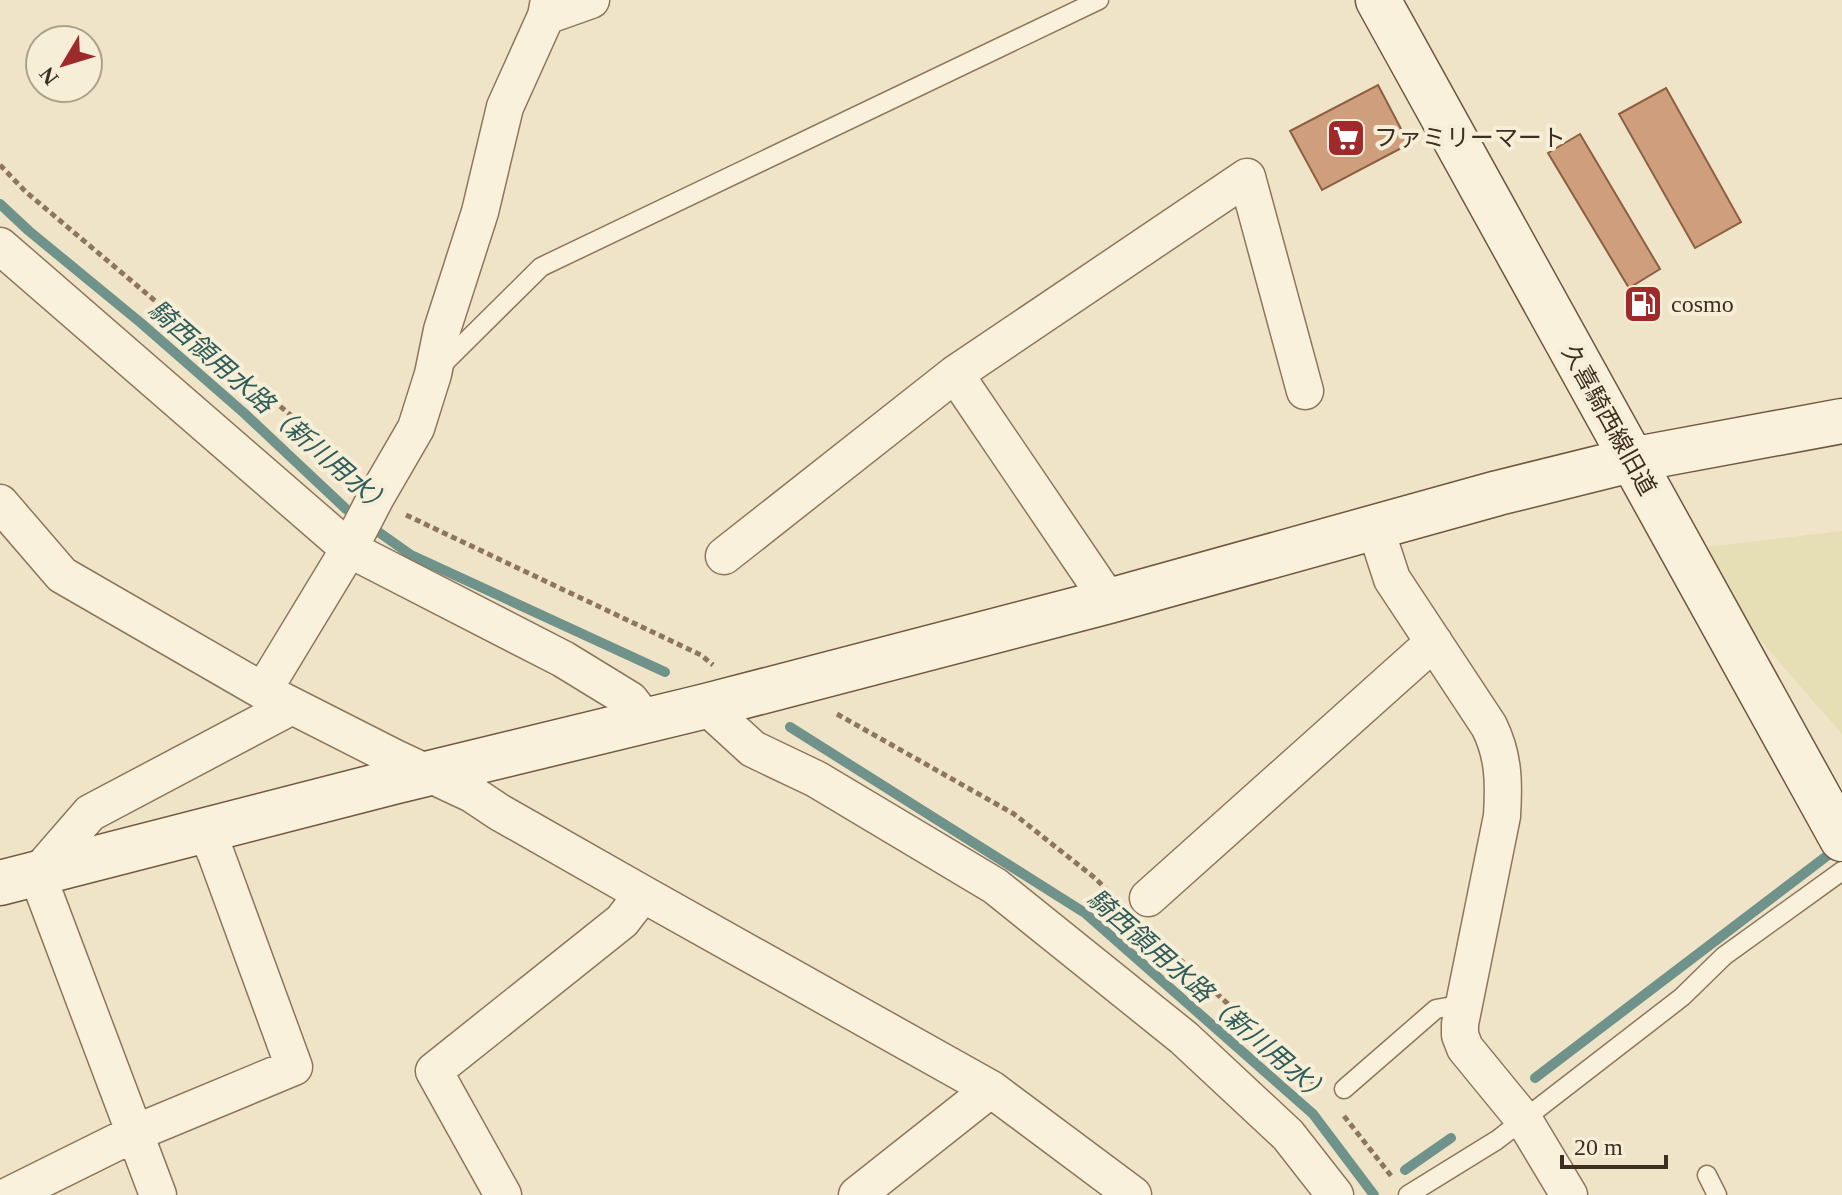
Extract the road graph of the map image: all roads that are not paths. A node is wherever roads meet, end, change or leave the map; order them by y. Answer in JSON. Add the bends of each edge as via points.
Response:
{"nodes":[{"id":1,"x":591,"y":0,"type":"edge"},
{"id":2,"x":1099,"y":0,"type":"edge"},
{"id":3,"x":1378,"y":0,"type":"edge"},
{"id":4,"x":548,"y":8,"type":"edge"},
{"id":5,"x":0,"y":246,"type":"edge"},
{"id":6,"x":433,"y":374,"type":"junction"},
{"id":7,"x":955,"y":374,"type":"junction"},
{"id":8,"x":1305,"y":391,"type":"dead end"},
{"id":9,"x":1842,"y":421,"type":"edge"},
{"id":10,"x":1631,"y":460,"type":"junction"},
{"id":11,"x":0,"y":503,"type":"edge"},
{"id":12,"x":1375,"y":527,"type":"junction"},
{"id":13,"x":349,"y":549,"type":"junction"},
{"id":14,"x":724,"y":556,"type":"dead end"},
{"id":15,"x":1109,"y":601,"type":"junction"},
{"id":16,"x":1434,"y":642,"type":"junction"},
{"id":17,"x":712,"y":687,"type":"junction"},
{"id":18,"x":278,"y":698,"type":"junction"},
{"id":19,"x":647,"y":722,"type":"junction"},
{"id":20,"x":429,"y":773,"type":"junction"},
{"id":21,"x":205,"y":830,"type":"junction"},
{"id":22,"x":1842,"y":839,"type":"edge"},
{"id":23,"x":1842,"y":871,"type":"edge"},
{"id":24,"x":18,"y":879,"type":"edge"},
{"id":25,"x":643,"y":894,"type":"junction"},
{"id":26,"x":1148,"y":898,"type":"dead end"},
{"id":27,"x":1464,"y":1004,"type":"junction"},
{"id":28,"x":991,"y":1089,"type":"junction"},
{"id":29,"x":1344,"y":1089,"type":"dead end"},
{"id":30,"x":1524,"y":1120,"type":"junction"},
{"id":31,"x":135,"y":1133,"type":"junction"},
{"id":32,"x":1707,"y":1175,"type":"dead end"},
{"id":33,"x":10,"y":1195,"type":"edge"},
{"id":34,"x":158,"y":1195,"type":"edge"},
{"id":35,"x":503,"y":1195,"type":"edge"},
{"id":36,"x":857,"y":1195,"type":"edge"},
{"id":37,"x":1133,"y":1195,"type":"edge"},
{"id":38,"x":1335,"y":1195,"type":"edge"},
{"id":39,"x":1408,"y":1195,"type":"edge"},
{"id":40,"x":1569,"y":1195,"type":"edge"},
{"id":41,"x":1717,"y":1195,"type":"edge"}],
"edges":[{"from":1,"to":4,"type":"street"},
{"from":2,"to":6,"type":"lane","via":[[541,267]]},
{"from":3,"to":10,"type":"street","name":"久喜騎西線旧道"},
{"from":4,"to":6,"type":"street","via":[[505,107]]},
{"from":5,"to":13,"type":"street"},
{"from":6,"to":13,"type":"street","via":[[416,428],[362,492]]},
{"from":7,"to":8,"type":"street","via":[[1247,177]]},
{"from":7,"to":14,"type":"street"},
{"from":7,"to":15,"type":"street"},
{"from":9,"to":10,"type":"street"},
{"from":10,"to":12,"type":"street"},
{"from":10,"to":22,"type":"street","name":"久喜騎西線旧道"},
{"from":11,"to":18,"type":"street","via":[[62,575]]},
{"from":12,"to":15,"type":"street"},
{"from":12,"to":16,"type":"street","via":[[1392,579]]},
{"from":13,"to":18,"type":"street"},
{"from":13,"to":19,"type":"street","via":[[563,659],[630,700]]},
{"from":15,"to":17,"type":"street"},
{"from":16,"to":26,"type":"street"},
{"from":16,"to":27,"type":"street","via":[[1489,726],[1501,762],[1502,816]]},
{"from":17,"to":19,"type":"street"},
{"from":17,"to":38,"type":"street","via":[[753,749],[816,779],[995,886],[1184,1038],[1288,1135]]},
{"from":18,"to":20,"type":"street"},
{"from":18,"to":24,"type":"street","via":[[90,813]]},
{"from":19,"to":20,"type":"street"},
{"from":20,"to":21,"type":"street"},
{"from":20,"to":25,"type":"street"},
{"from":21,"to":24,"type":"street"},
{"from":21,"to":31,"type":"street","via":[[294,1067]]},
{"from":23,"to":30,"type":"lane","via":[[1724,956],[1682,997]]},
{"from":24,"to":31,"type":"street"},
{"from":25,"to":28,"type":"street"},
{"from":25,"to":35,"type":"street","via":[[622,921],[434,1071]]},
{"from":27,"to":29,"type":"lane","via":[[1436,1009]]},
{"from":27,"to":30,"type":"street","via":[[1460,1035],[1465,1048]]},
{"from":28,"to":36,"type":"street"},
{"from":28,"to":37,"type":"street"},
{"from":30,"to":39,"type":"lane"},
{"from":30,"to":40,"type":"street"},
{"from":31,"to":33,"type":"street"},
{"from":31,"to":34,"type":"street"},
{"from":32,"to":41,"type":"lane"}]}
